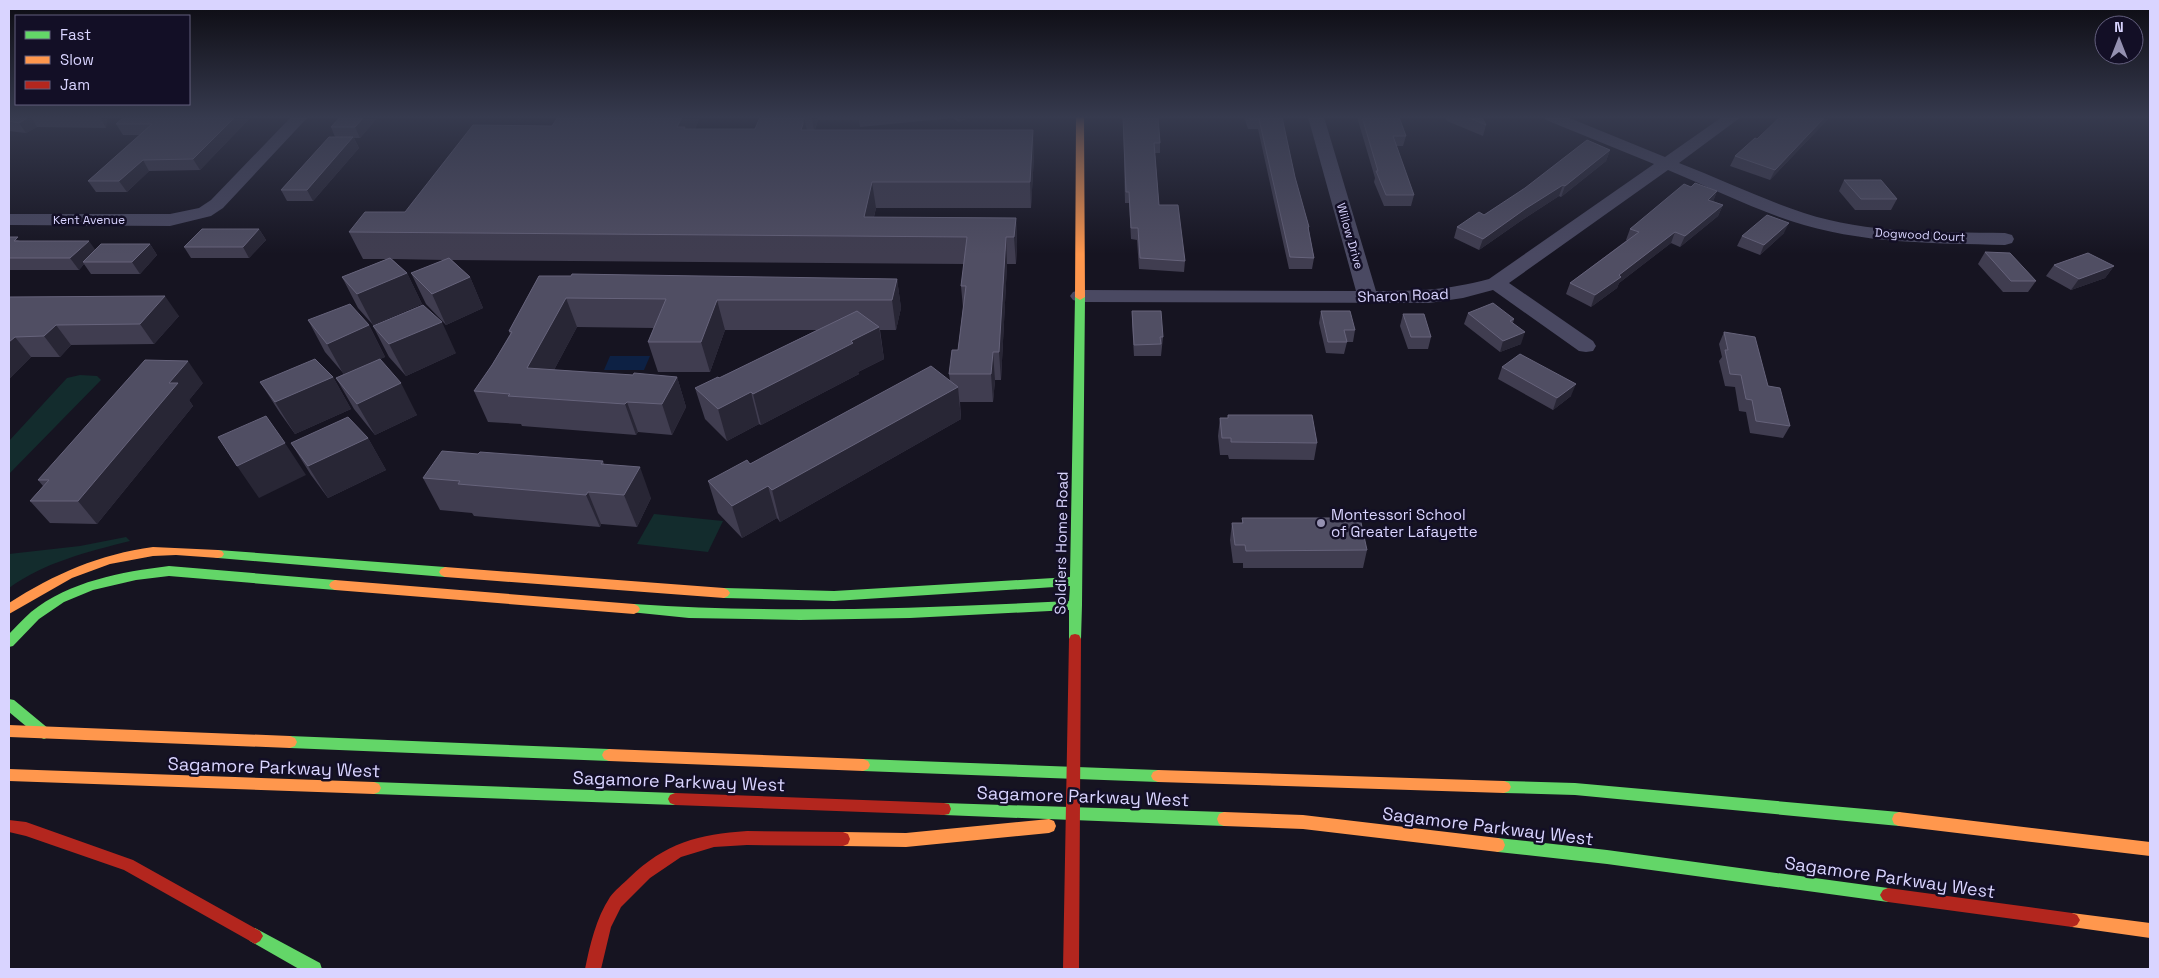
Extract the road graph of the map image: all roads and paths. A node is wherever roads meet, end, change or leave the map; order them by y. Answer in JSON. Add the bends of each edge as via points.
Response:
{"nodes":[{"id":1,"x":256,"y":163,"type":"edge"},
{"id":2,"x":1080,"y":163,"type":"edge"},
{"id":3,"x":1329,"y":163,"type":"edge"},
{"id":4,"x":1664,"y":163,"type":"edge"},
{"id":5,"x":1667,"y":164,"type":"junction"},
{"id":6,"x":9,"y":220,"type":"edge"},
{"id":7,"x":2005,"y":239,"type":"dead end"},
{"id":8,"x":1496,"y":283,"type":"junction"},
{"id":9,"x":1080,"y":296,"type":"junction"},
{"id":10,"x":1368,"y":297,"type":"junction"},
{"id":11,"x":1586,"y":346,"type":"dead end"},
{"id":12,"x":1076,"y":581,"type":"junction"},
{"id":13,"x":1076,"y":605,"type":"junction"},
{"id":14,"x":9,"y":608,"type":"edge"},
{"id":15,"x":9,"y":642,"type":"edge"},
{"id":16,"x":9,"y":704,"type":"edge"},
{"id":17,"x":9,"y":731,"type":"edge"},
{"id":18,"x":44,"y":733,"type":"junction"},
{"id":19,"x":9,"y":775,"type":"edge"},
{"id":20,"x":1116,"y":815,"type":"junction"},
{"id":21,"x":9,"y":826,"type":"edge"},
{"id":22,"x":2150,"y":849,"type":"edge"},
{"id":23,"x":2150,"y":931,"type":"edge"},
{"id":24,"x":314,"y":969,"type":"edge"},
{"id":25,"x":593,"y":969,"type":"edge"},
{"id":26,"x":1071,"y":969,"type":"edge"}],
"edges":[{"from":1,"to":6,"type":"street","name":"Kent Avenue","via":[[217,204],[205,212],[170,220]]},
{"from":2,"to":9,"type":"main road","name":"Soldiers Home Road"},
{"from":3,"to":10,"type":"street","name":"Willow Drive"},
{"from":4,"to":5,"type":"street","name":"Dogwood Court"},
{"from":5,"to":7,"type":"street","name":"Dogwood Court","via":[[1798,216],[1847,229],[1890,236]]},
{"from":5,"to":8,"type":"street","name":"Sharon Road"},
{"from":8,"to":10,"type":"street","name":"Sharon Road","via":[[1429,297]]},
{"from":8,"to":11,"type":"street"},
{"from":9,"to":10,"type":"street","name":"Sharon Road"},
{"from":9,"to":12,"type":"main road","name":"Soldiers Home Road"},
{"from":12,"to":13,"type":"main road","name":"Soldiers Home Road"},
{"from":12,"to":14,"type":"main road","via":[[834,596],[712,592],[175,551],[116,557],[83,568],[42,587]]},
{"from":13,"to":15,"type":"main road","via":[[886,614],[671,612],[169,571],[121,576],[78,590],[45,608]]},
{"from":13,"to":26,"type":"main road","name":"Soldiers Home Road"},
{"from":16,"to":18,"type":"main road"},
{"from":17,"to":18,"type":"main road","name":"Sagamore Parkway West"},
{"from":18,"to":22,"type":"main road","name":"Sagamore Parkway West","via":[[1113,775],[1575,789],[1866,815]]},
{"from":19,"to":20,"type":"main road","name":"Sagamore Parkway West"},
{"from":20,"to":23,"type":"main road","name":"Sagamore Parkway West","via":[[1303,822],[1607,857]]},
{"from":20,"to":25,"type":"main road","via":[[1036,828],[906,840],[714,840],[677,851],[645,873],[616,902],[604,926]]},
{"from":21,"to":24,"type":"main road","via":[[128,865]]}]}
